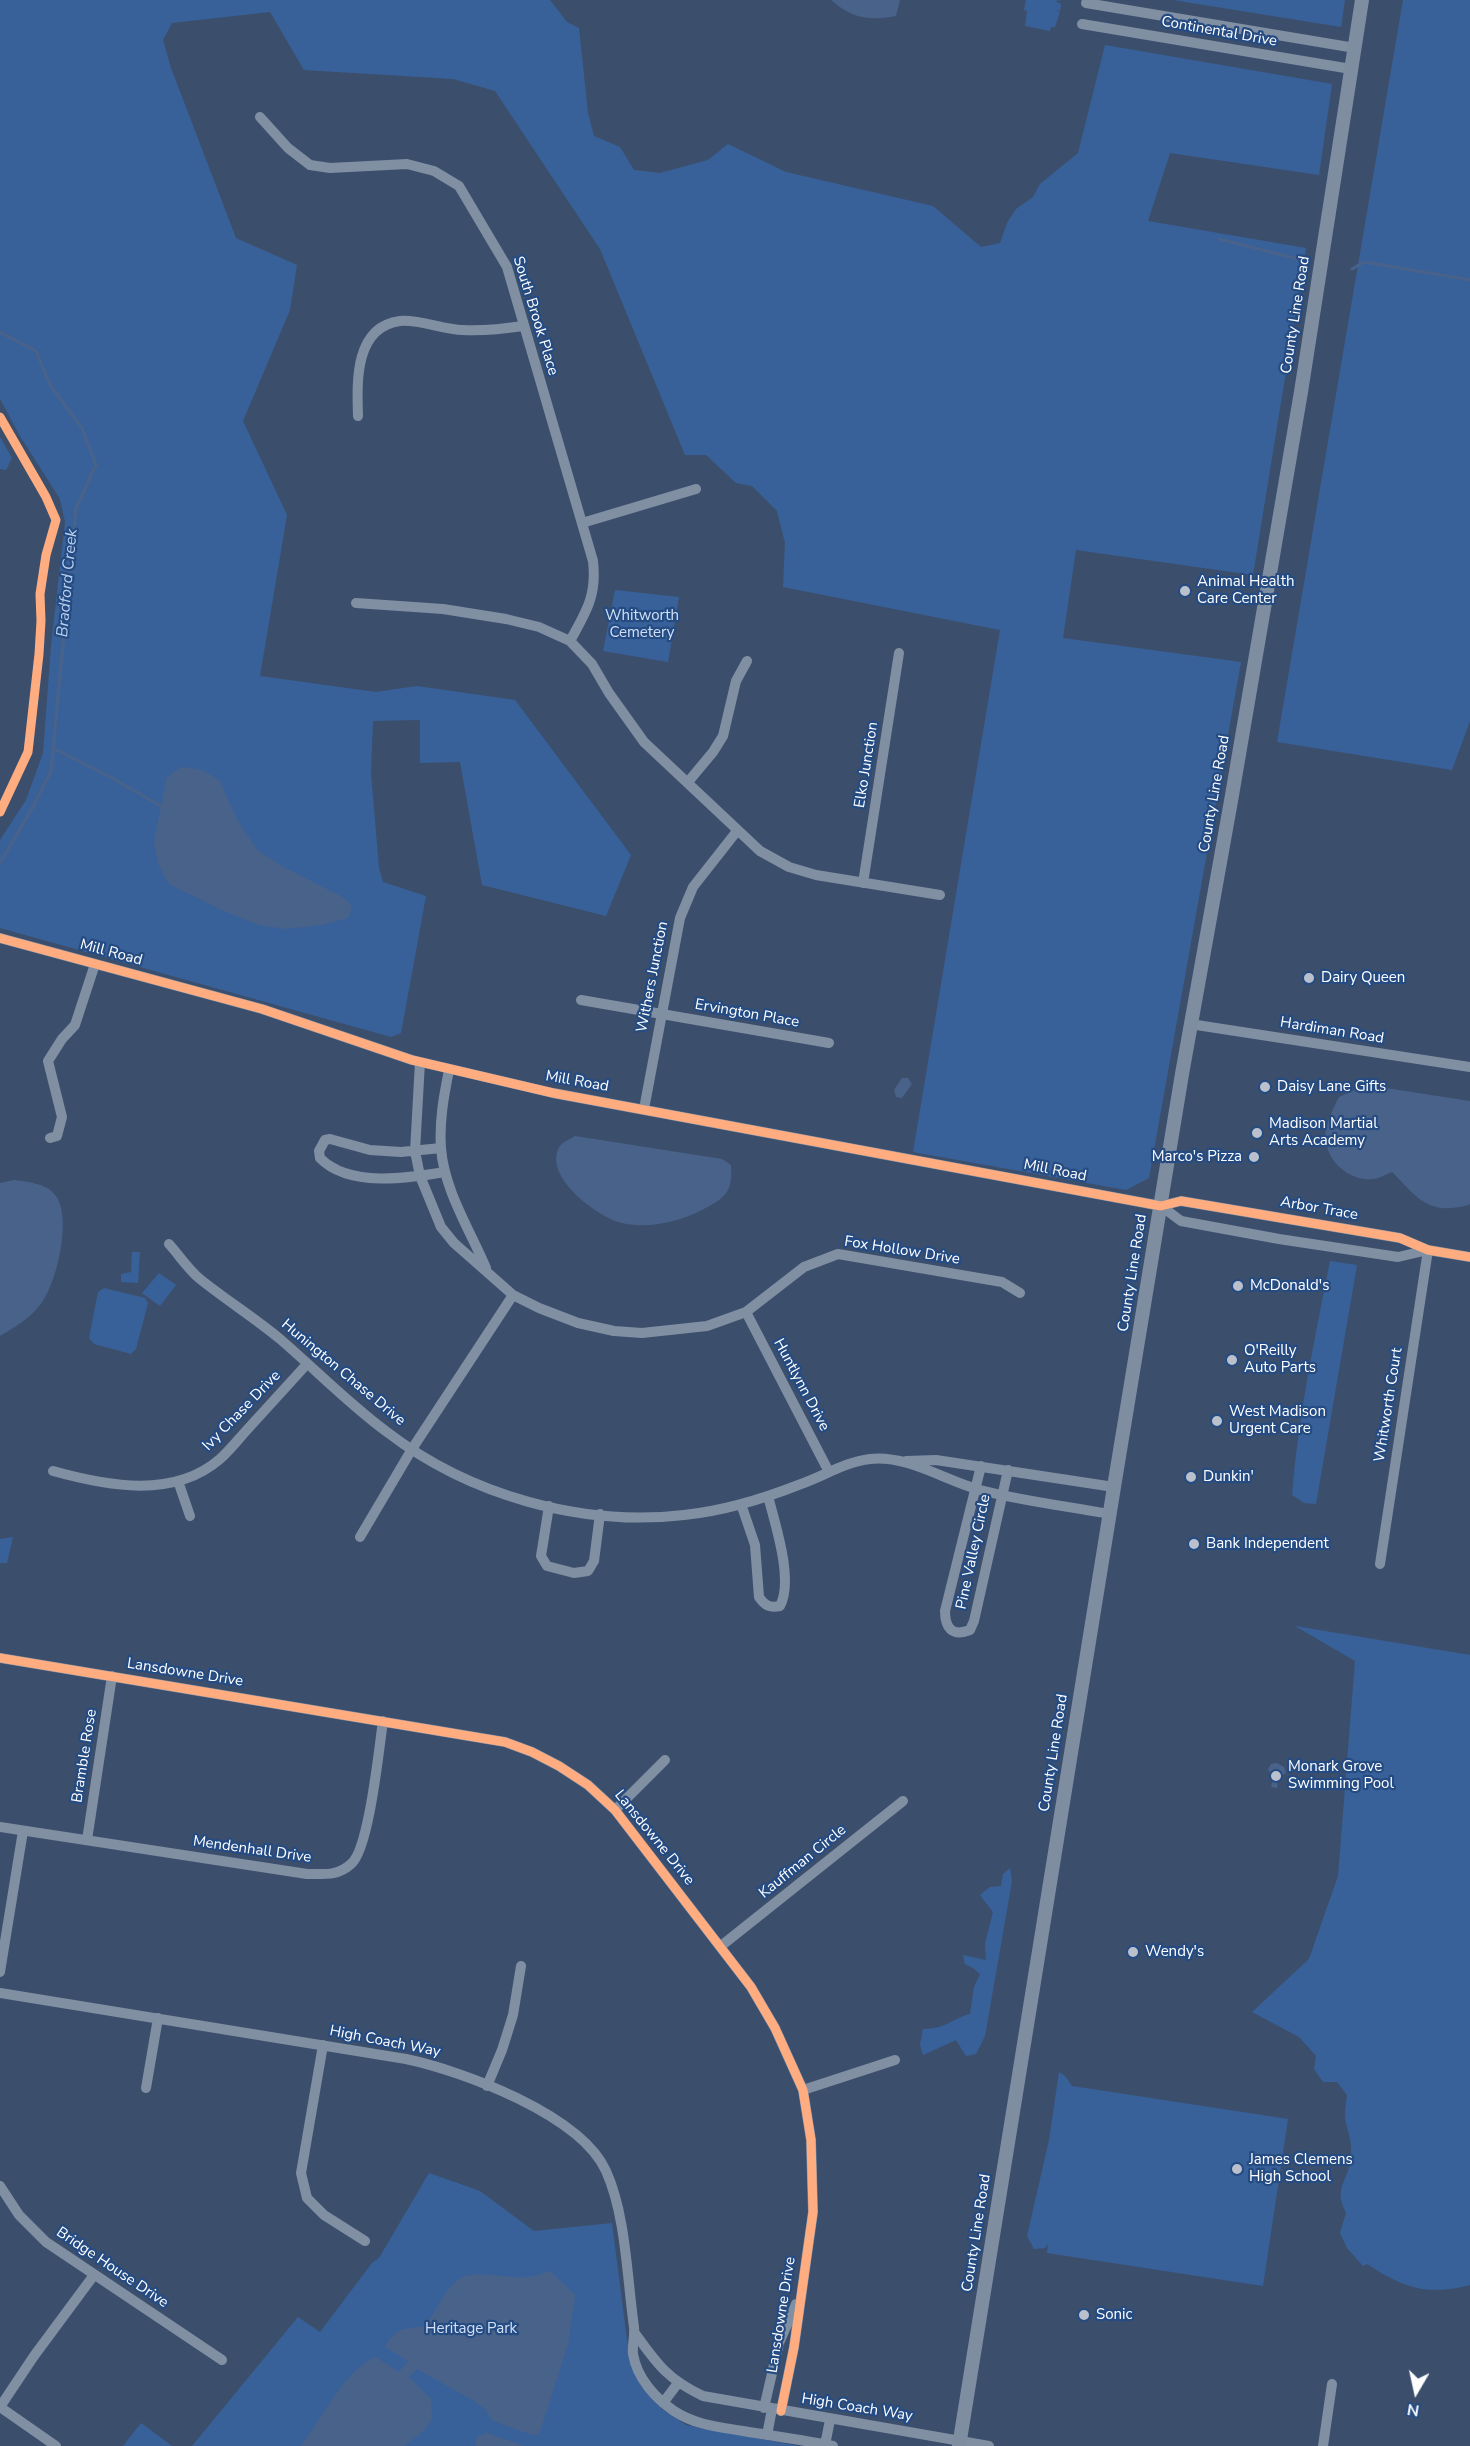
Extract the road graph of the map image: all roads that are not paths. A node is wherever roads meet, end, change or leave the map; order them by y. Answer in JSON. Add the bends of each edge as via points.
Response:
{"nodes":[{"id":1,"x":1362,"y":0,"type":"edge"},
{"id":2,"x":1086,"y":3,"type":"dead end"},
{"id":3,"x":1082,"y":24,"type":"dead end"},
{"id":4,"x":1355,"y":48,"type":"junction"},
{"id":5,"x":1351,"y":69,"type":"junction"},
{"id":6,"x":260,"y":117,"type":"dead end"},
{"id":7,"x":523,"y":326,"type":"junction"},
{"id":8,"x":358,"y":416,"type":"dead end"},
{"id":9,"x":696,"y":489,"type":"dead end"},
{"id":10,"x":582,"y":523,"type":"junction"},
{"id":11,"x":356,"y":603,"type":"dead end"},
{"id":12,"x":570,"y":641,"type":"junction"},
{"id":13,"x":899,"y":653,"type":"dead end"},
{"id":14,"x":747,"y":661,"type":"dead end"},
{"id":15,"x":688,"y":782,"type":"junction"},
{"id":16,"x":736,"y":831,"type":"junction"},
{"id":17,"x":863,"y":883,"type":"junction"},
{"id":18,"x":940,"y":895,"type":"dead end"},
{"id":19,"x":0,"y":938,"type":"edge"},
{"id":20,"x":95,"y":964,"type":"junction"},
{"id":21,"x":581,"y":1000,"type":"dead end"},
{"id":22,"x":661,"y":1014,"type":"junction"},
{"id":23,"x":1190,"y":1024,"type":"junction"},
{"id":24,"x":828,"y":1044,"type":"dead end"},
{"id":25,"x":420,"y":1062,"type":"junction"},
{"id":26,"x":1470,"y":1067,"type":"edge"},
{"id":27,"x":449,"y":1070,"type":"junction"},
{"id":28,"x":644,"y":1109,"type":"junction"},
{"id":29,"x":51,"y":1138,"type":"dead end"},
{"id":30,"x":441,"y":1148,"type":"junction"},
{"id":31,"x":415,"y":1151,"type":"junction"},
{"id":32,"x":446,"y":1172,"type":"junction"},
{"id":33,"x":420,"y":1176,"type":"junction"},
{"id":34,"x":1161,"y":1206,"type":"junction"},
{"id":35,"x":169,"y":1244,"type":"dead end"},
{"id":36,"x":1428,"y":1250,"type":"junction"},
{"id":37,"x":1470,"y":1257,"type":"edge"},
{"id":38,"x":488,"y":1271,"type":"junction"},
{"id":39,"x":1020,"y":1293,"type":"dead end"},
{"id":40,"x":513,"y":1294,"type":"junction"},
{"id":41,"x":746,"y":1312,"type":"junction"},
{"id":42,"x":307,"y":1364,"type":"junction"},
{"id":43,"x":412,"y":1449,"type":"junction"},
{"id":44,"x":901,"y":1461,"type":"junction"},
{"id":45,"x":981,"y":1466,"type":"junction"},
{"id":46,"x":1008,"y":1470,"type":"junction"},
{"id":47,"x":53,"y":1471,"type":"dead end"},
{"id":48,"x":830,"y":1472,"type":"junction"},
{"id":49,"x":178,"y":1481,"type":"junction"},
{"id":50,"x":1114,"y":1486,"type":"junction"},
{"id":51,"x":977,"y":1489,"type":"junction"},
{"id":52,"x":1001,"y":1495,"type":"junction"},
{"id":53,"x":768,"y":1496,"type":"junction"},
{"id":54,"x":741,"y":1504,"type":"junction"},
{"id":55,"x":549,"y":1506,"type":"junction"},
{"id":56,"x":600,"y":1514,"type":"junction"},
{"id":57,"x":1109,"y":1514,"type":"junction"},
{"id":58,"x":190,"y":1516,"type":"dead end"},
{"id":59,"x":360,"y":1537,"type":"dead end"},
{"id":60,"x":1380,"y":1564,"type":"dead end"},
{"id":61,"x":0,"y":1658,"type":"edge"},
{"id":62,"x":112,"y":1676,"type":"junction"},
{"id":63,"x":383,"y":1721,"type":"junction"},
{"id":64,"x":665,"y":1760,"type":"dead end"},
{"id":65,"x":903,"y":1802,"type":"dead end"},
{"id":66,"x":615,"y":1810,"type":"junction"},
{"id":67,"x":0,"y":1827,"type":"edge"},
{"id":68,"x":23,"y":1831,"type":"junction"},
{"id":69,"x":87,"y":1840,"type":"junction"},
{"id":70,"x":721,"y":1946,"type":"junction"},
{"id":71,"x":521,"y":1966,"type":"dead end"},
{"id":72,"x":0,"y":1972,"type":"edge"},
{"id":73,"x":0,"y":1993,"type":"edge"},
{"id":74,"x":158,"y":2018,"type":"junction"},
{"id":75,"x":322,"y":2045,"type":"junction"},
{"id":76,"x":895,"y":2060,"type":"dead end"},
{"id":77,"x":487,"y":2086,"type":"junction"},
{"id":78,"x":146,"y":2088,"type":"dead end"},
{"id":79,"x":803,"y":2090,"type":"junction"},
{"id":80,"x":0,"y":2186,"type":"edge"},
{"id":81,"x":365,"y":2241,"type":"dead end"},
{"id":82,"x":93,"y":2275,"type":"junction"},
{"id":83,"x":801,"y":2293,"type":"junction"},
{"id":84,"x":634,"y":2331,"type":"junction"},
{"id":85,"x":222,"y":2360,"type":"dead end"},
{"id":86,"x":678,"y":2383,"type":"junction"},
{"id":87,"x":1332,"y":2384,"type":"dead end"},
{"id":88,"x":663,"y":2403,"type":"junction"},
{"id":89,"x":0,"y":2407,"type":"edge"},
{"id":90,"x":772,"y":2409,"type":"junction"},
{"id":91,"x":830,"y":2420,"type":"junction"},
{"id":92,"x":767,"y":2435,"type":"junction"},
{"id":93,"x":960,"y":2443,"type":"edge"},
{"id":94,"x":813,"y":2444,"type":"edge"},
{"id":95,"x":829,"y":2445,"type":"edge"},
{"id":96,"x":56,"y":2446,"type":"edge"},
{"id":97,"x":989,"y":2446,"type":"edge"},
{"id":98,"x":1323,"y":2446,"type":"edge"}],
"edges":[{"from":1,"to":4,"type":"main road","name":"County Line Road"},
{"from":2,"to":4,"type":"street","name":"Continental Drive"},
{"from":3,"to":5,"type":"street","name":"Continental Drive"},
{"from":4,"to":5,"type":"main road","name":"County Line Road"},
{"from":5,"to":23,"type":"main road","name":"County Line Road","via":[[1301,392]]},
{"from":6,"to":7,"type":"street","name":"South Brook Place","via":[[310,165],[330,168],[407,164],[434,171],[459,186],[507,267]]},
{"from":7,"to":8,"type":"street","via":[[463,330],[400,321],[386,325],[366,345],[360,358]]},
{"from":7,"to":10,"type":"street","name":"South Brook Place"},
{"from":9,"to":10,"type":"street"},
{"from":10,"to":12,"type":"street","name":"South Brook Place","via":[[596,580],[592,600]]},
{"from":11,"to":12,"type":"street","via":[[443,609],[506,619],[539,627]]},
{"from":12,"to":15,"type":"street","via":[[592,664],[644,742]]},
{"from":13,"to":17,"type":"street","name":"Elko Junction"},
{"from":14,"to":15,"type":"street","via":[[736,681],[723,736]]},
{"from":15,"to":16,"type":"street"},
{"from":16,"to":17,"type":"street","via":[[760,851],[789,867]]},
{"from":16,"to":22,"type":"street","name":"Withers Junction","via":[[700,876],[684,908]]},
{"from":17,"to":18,"type":"street"},
{"from":19,"to":20,"type":"street","name":"Mill Road"},
{"from":20,"to":25,"type":"street","name":"Mill Road","via":[[262,1009]]},
{"from":20,"to":29,"type":"street","via":[[75,1025],[48,1061],[62,1117],[57,1136]]},
{"from":21,"to":22,"type":"street","name":"Ervington Place"},
{"from":22,"to":24,"type":"street","name":"Ervington Place"},
{"from":22,"to":28,"type":"street","name":"Withers Junction"},
{"from":23,"to":26,"type":"street","name":"Hardiman Road"},
{"from":23,"to":34,"type":"main road","name":"County Line Road"},
{"from":25,"to":27,"type":"street","name":"Mill Road"},
{"from":25,"to":31,"type":"street","name":"Fox Hollow Drive"},
{"from":27,"to":28,"type":"street","name":"Mill Road"},
{"from":27,"to":30,"type":"street","name":"Fox Hollow Drive"},
{"from":28,"to":34,"type":"street","name":"Mill Road"},
{"from":30,"to":31,"type":"street"},
{"from":30,"to":32,"type":"street","name":"Fox Hollow Drive"},
{"from":31,"to":33,"type":"street","name":"Fox Hollow Drive"},
{"from":31,"to":33,"type":"street","via":[[370,1150],[330,1139],[325,1140],[319,1151],[325,1164],[355,1175],[386,1179]]},
{"from":32,"to":33,"type":"street"},
{"from":32,"to":38,"type":"street","name":"Fox Hollow Drive"},
{"from":33,"to":38,"type":"street","name":"Fox Hollow Drive","via":[[441,1227]]},
{"from":34,"to":36,"type":"street","name":"Arbor Trace","via":[[1181,1200],[1400,1238]]},
{"from":34,"to":36,"type":"street","name":"Arbor Trace","via":[[1181,1221],[1279,1239],[1398,1257]]},
{"from":34,"to":50,"type":"main road","name":"County Line Road"},
{"from":35,"to":42,"type":"street","name":"Hunington Chase Drive","via":[[198,1277]]},
{"from":36,"to":37,"type":"street","name":"Arbor Trace"},
{"from":36,"to":60,"type":"street","name":"Whitworth Court"},
{"from":38,"to":40,"type":"street","name":"Fox Hollow Drive"},
{"from":39,"to":41,"type":"street","name":"Fox Hollow Drive","via":[[1002,1282],[838,1254],[804,1267]]},
{"from":40,"to":41,"type":"street","name":"Fox Hollow Drive","via":[[578,1323],[614,1331],[680,1330],[707,1326]]},
{"from":40,"to":43,"type":"street"},
{"from":41,"to":48,"type":"street","name":"Huntlynn Drive"},
{"from":42,"to":43,"type":"street","name":"Hunington Chase Drive","via":[[357,1409]]},
{"from":42,"to":49,"type":"street","name":"Ivy Chase Drive","via":[[220,1459]]},
{"from":43,"to":55,"type":"street","name":"Hunington Chase Drive","via":[[474,1484]]},
{"from":43,"to":59,"type":"street"},
{"from":44,"to":45,"type":"street","via":[[936,1460]]},
{"from":44,"to":48,"type":"street","name":"Hunington Chase Drive","via":[[871,1459]]},
{"from":44,"to":51,"type":"street","name":"Hunington Chase Drive"},
{"from":45,"to":46,"type":"street"},
{"from":45,"to":51,"type":"street","name":"Pine Valley Circle"},
{"from":46,"to":50,"type":"street"},
{"from":46,"to":52,"type":"street","name":"Pine Valley Circle"},
{"from":47,"to":49,"type":"street","name":"Ivy Chase Drive","via":[[131,1486]]},
{"from":48,"to":53,"type":"street","name":"Hunington Chase Drive"},
{"from":49,"to":58,"type":"street"},
{"from":50,"to":57,"type":"main road","name":"County Line Road"},
{"from":51,"to":52,"type":"street","name":"Hunington Chase Drive"},
{"from":51,"to":52,"type":"street","name":"Pine Valley Circle","via":[[945,1611],[948,1628],[956,1632],[969,1630],[974,1621]]},
{"from":52,"to":57,"type":"street","name":"Hunington Chase Drive"},
{"from":53,"to":54,"type":"street","name":"Hunington Chase Drive"},
{"from":53,"to":54,"type":"street","via":[[781,1547],[784,1598],[780,1606],[771,1607],[759,1597],[755,1545]]},
{"from":54,"to":56,"type":"street","name":"Hunington Chase Drive","via":[[682,1515]]},
{"from":55,"to":56,"type":"street","name":"Hunington Chase Drive"},
{"from":55,"to":56,"type":"street","via":[[541,1556],[547,1566],[574,1573],[588,1571],[594,1561]]},
{"from":57,"to":93,"type":"main road","name":"County Line Road"},
{"from":61,"to":62,"type":"street","name":"Lansdowne Drive"},
{"from":62,"to":63,"type":"street","name":"Lansdowne Drive"},
{"from":62,"to":69,"type":"street","name":"Bramble Rose"},
{"from":63,"to":66,"type":"street","name":"Lansdowne Drive","via":[[505,1742],[532,1752],[588,1785]]},
{"from":63,"to":69,"type":"street","name":"Mendenhall Drive","via":[[364,1838],[353,1864],[333,1875]]},
{"from":64,"to":66,"type":"street"},
{"from":65,"to":70,"type":"street","name":"Kauffman Circle"},
{"from":66,"to":70,"type":"street","name":"Lansdowne Drive"},
{"from":67,"to":68,"type":"street","name":"Mendenhall Drive"},
{"from":68,"to":69,"type":"street","name":"Mendenhall Drive"},
{"from":68,"to":72,"type":"street"},
{"from":70,"to":79,"type":"street","name":"Lansdowne Drive","via":[[775,2028]]},
{"from":71,"to":77,"type":"street","via":[[513,2015]]},
{"from":73,"to":74,"type":"street","name":"High Coach Way"},
{"from":74,"to":75,"type":"street","name":"High Coach Way"},
{"from":74,"to":78,"type":"street"},
{"from":75,"to":77,"type":"street","name":"High Coach Way","via":[[429,2064]]},
{"from":75,"to":81,"type":"street","via":[[301,2173],[307,2198],[324,2215]]},
{"from":76,"to":79,"type":"street"},
{"from":77,"to":84,"type":"street","name":"High Coach Way","via":[[558,2119],[586,2141],[606,2170],[619,2207]]},
{"from":79,"to":83,"type":"street","name":"Lansdowne Drive","via":[[811,2140],[813,2212]]},
{"from":80,"to":82,"type":"street","name":"Bridge House Drive","via":[[19,2215],[46,2242]]},
{"from":82,"to":85,"type":"street","name":"Bridge House Drive"},
{"from":82,"to":89,"type":"street"},
{"from":83,"to":90,"type":"street","name":"Lansdowne Drive","via":[[794,2347]]},
{"from":83,"to":90,"type":"street","name":"Lansdowne Drive","via":[[779,2343]]},
{"from":84,"to":86,"type":"street","name":"High Coach Way","via":[[662,2370]]},
{"from":84,"to":88,"type":"street","name":"High Coach Way","via":[[633,2354],[642,2380]]},
{"from":86,"to":88,"type":"street"},
{"from":86,"to":90,"type":"street","name":"High Coach Way","via":[[703,2396]]},
{"from":87,"to":98,"type":"street"},
{"from":88,"to":92,"type":"street","name":"High Coach Way","via":[[690,2421]]},
{"from":89,"to":96,"type":"street"},
{"from":90,"to":91,"type":"street","name":"High Coach Way"},
{"from":90,"to":92,"type":"street"},
{"from":91,"to":93,"type":"street","name":"High Coach Way"},
{"from":91,"to":95,"type":"street"},
{"from":92,"to":94,"type":"street","name":"High Coach Way"},
{"from":93,"to":97,"type":"street","name":"High Coach Way"},
{"from":94,"to":95,"type":"street","name":"High Coach Way"}]}
